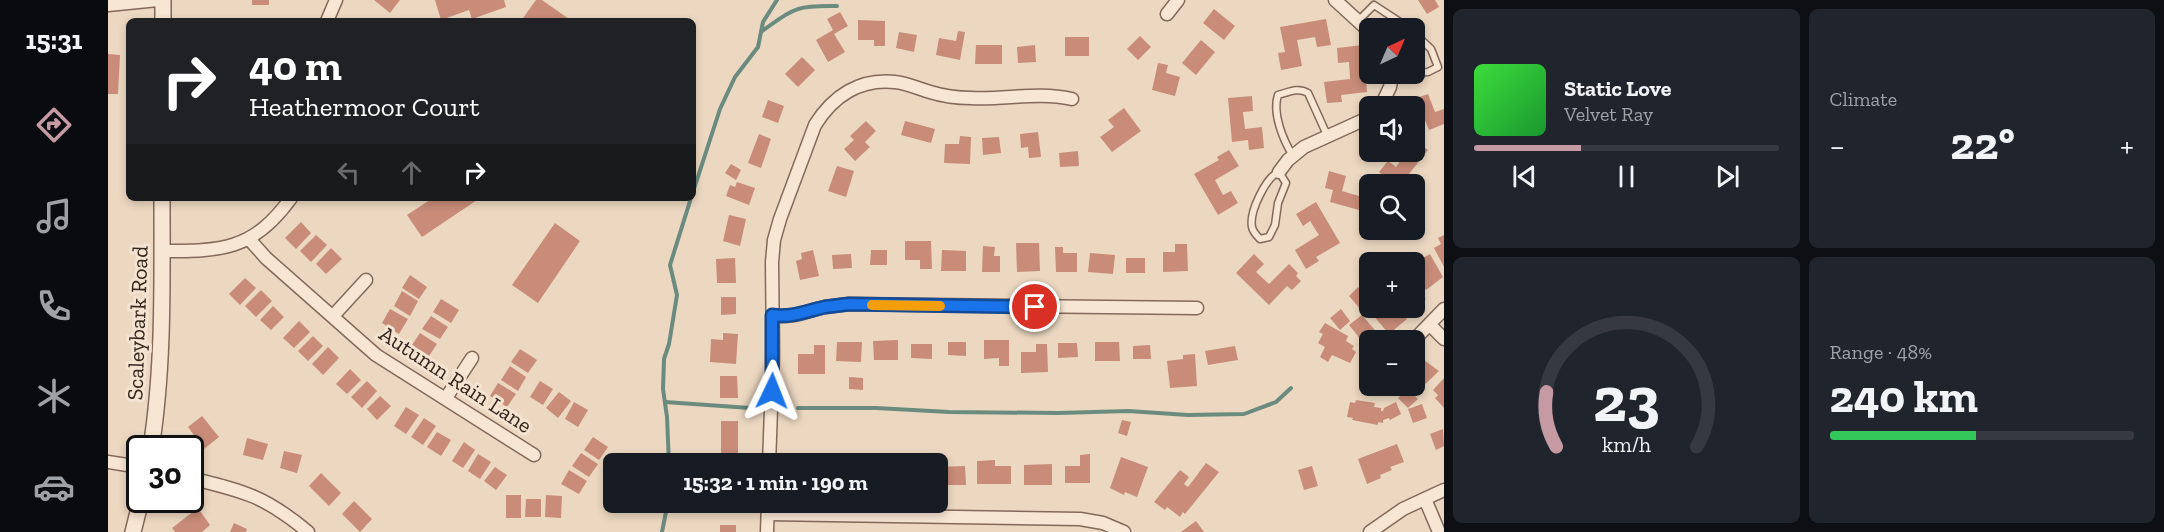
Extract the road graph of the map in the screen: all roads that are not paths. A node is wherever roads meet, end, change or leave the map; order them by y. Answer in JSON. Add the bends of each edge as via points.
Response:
{"nodes":[{"id":1,"x":158,"y":0,"type":"edge"},
{"id":2,"x":163,"y":0,"type":"edge"},
{"id":3,"x":336,"y":0,"type":"edge"},
{"id":4,"x":1178,"y":0,"type":"edge"},
{"id":5,"x":1335,"y":0,"type":"edge"},
{"id":6,"x":108,"y":5,"type":"edge"},
{"id":7,"x":1167,"y":14,"type":"dead end"},
{"id":8,"x":163,"y":18,"type":"edge"},
{"id":9,"x":328,"y":18,"type":"edge"},
{"id":10,"x":1361,"y":18,"type":"edge"},
{"id":11,"x":1394,"y":18,"type":"edge"},
{"id":12,"x":1358,"y":21,"type":"edge"},
{"id":13,"x":1425,"y":43,"type":"edge"},
{"id":14,"x":1425,"y":72,"type":"edge"},
{"id":15,"x":1072,"y":99,"type":"dead end"},
{"id":16,"x":1359,"y":122,"type":"edge"},
{"id":17,"x":1326,"y":135,"type":"junction"},
{"id":18,"x":1293,"y":156,"type":"junction"},
{"id":19,"x":1280,"y":172,"type":"junction"},
{"id":20,"x":162,"y":201,"type":"edge"},
{"id":21,"x":288,"y":201,"type":"edge"},
{"id":22,"x":249,"y":239,"type":"junction"},
{"id":23,"x":162,"y":251,"type":"junction"},
{"id":24,"x":366,"y":280,"type":"dead end"},
{"id":25,"x":1197,"y":309,"type":"dead end"},
{"id":26,"x":1444,"y":309,"type":"edge"},
{"id":27,"x":772,"y":315,"type":"junction"},
{"id":28,"x":333,"y":316,"type":"junction"},
{"id":29,"x":1430,"y":325,"type":"junction"},
{"id":30,"x":1425,"y":330,"type":"edge"},
{"id":31,"x":1444,"y":339,"type":"edge"},
{"id":32,"x":472,"y":358,"type":"dead end"},
{"id":33,"x":446,"y":398,"type":"junction"},
{"id":34,"x":153,"y":435,"type":"edge"},
{"id":35,"x":770,"y":453,"type":"edge"},
{"id":36,"x":534,"y":455,"type":"dead end"},
{"id":37,"x":108,"y":462,"type":"edge"},
{"id":38,"x":126,"y":465,"type":"edge"},
{"id":39,"x":204,"y":482,"type":"edge"},
{"id":40,"x":1444,"y":490,"type":"edge"},
{"id":41,"x":1425,"y":498,"type":"junction"},
{"id":42,"x":138,"y":513,"type":"edge"},
{"id":43,"x":768,"y":513,"type":"edge"},
{"id":44,"x":910,"y":513,"type":"edge"},
{"id":45,"x":133,"y":532,"type":"edge"},
{"id":46,"x":308,"y":532,"type":"edge"},
{"id":47,"x":767,"y":532,"type":"edge"},
{"id":48,"x":1125,"y":532,"type":"edge"},
{"id":49,"x":1370,"y":532,"type":"edge"},
{"id":50,"x":1439,"y":532,"type":"edge"}],
"edges":[{"from":1,"to":6,"type":"street"},
{"from":2,"to":8,"type":"street"},
{"from":3,"to":9,"type":"street"},
{"from":4,"to":7,"type":"street"},
{"from":5,"to":12,"type":"street"},
{"from":10,"to":11,"type":"lane","via":[[1374,5]]},
{"from":13,"to":14,"type":"lane","via":[[1438,67]]},
{"from":15,"to":27,"type":"street","via":[[1054,94],[971,98],[894,82],[863,84],[840,96],[815,124],[780,219],[772,262]]},
{"from":16,"to":17,"type":"street"},
{"from":17,"to":18,"type":"street"},
{"from":17,"to":18,"type":"lane","via":[[1308,93],[1302,89],[1278,95],[1278,118]]},
{"from":18,"to":19,"type":"street"},
{"from":19,"to":19,"type":"lane","via":[[1272,175],[1256,204],[1251,224],[1260,238],[1269,237],[1275,225],[1286,183]]},
{"from":20,"to":23,"type":"street","name":"Scaleybark Road"},
{"from":21,"to":22,"type":"street"},
{"from":22,"to":23,"type":"street","via":[[207,251]]},
{"from":22,"to":28,"type":"street","name":"Autumn Rain Lane"},
{"from":23,"to":34,"type":"street","name":"Scaleybark Road","via":[[160,367]]},
{"from":24,"to":28,"type":"street"},
{"from":25,"to":27,"type":"street","via":[[849,304],[795,316]]},
{"from":26,"to":29,"type":"street"},
{"from":27,"to":35,"type":"street"},
{"from":28,"to":33,"type":"street","name":"Autumn Rain Lane","via":[[376,355]]},
{"from":29,"to":30,"type":"street"},
{"from":29,"to":31,"type":"street"},
{"from":32,"to":33,"type":"street"},
{"from":33,"to":36,"type":"street","name":"Autumn Rain Lane"},
{"from":37,"to":38,"type":"street"},
{"from":39,"to":46,"type":"street","via":[[251,494]]},
{"from":40,"to":41,"type":"street"},
{"from":41,"to":49,"type":"street"},
{"from":41,"to":50,"type":"street"},
{"from":42,"to":45,"type":"street"},
{"from":43,"to":47,"type":"street"},
{"from":44,"to":48,"type":"street","via":[[1080,519]]}]}
